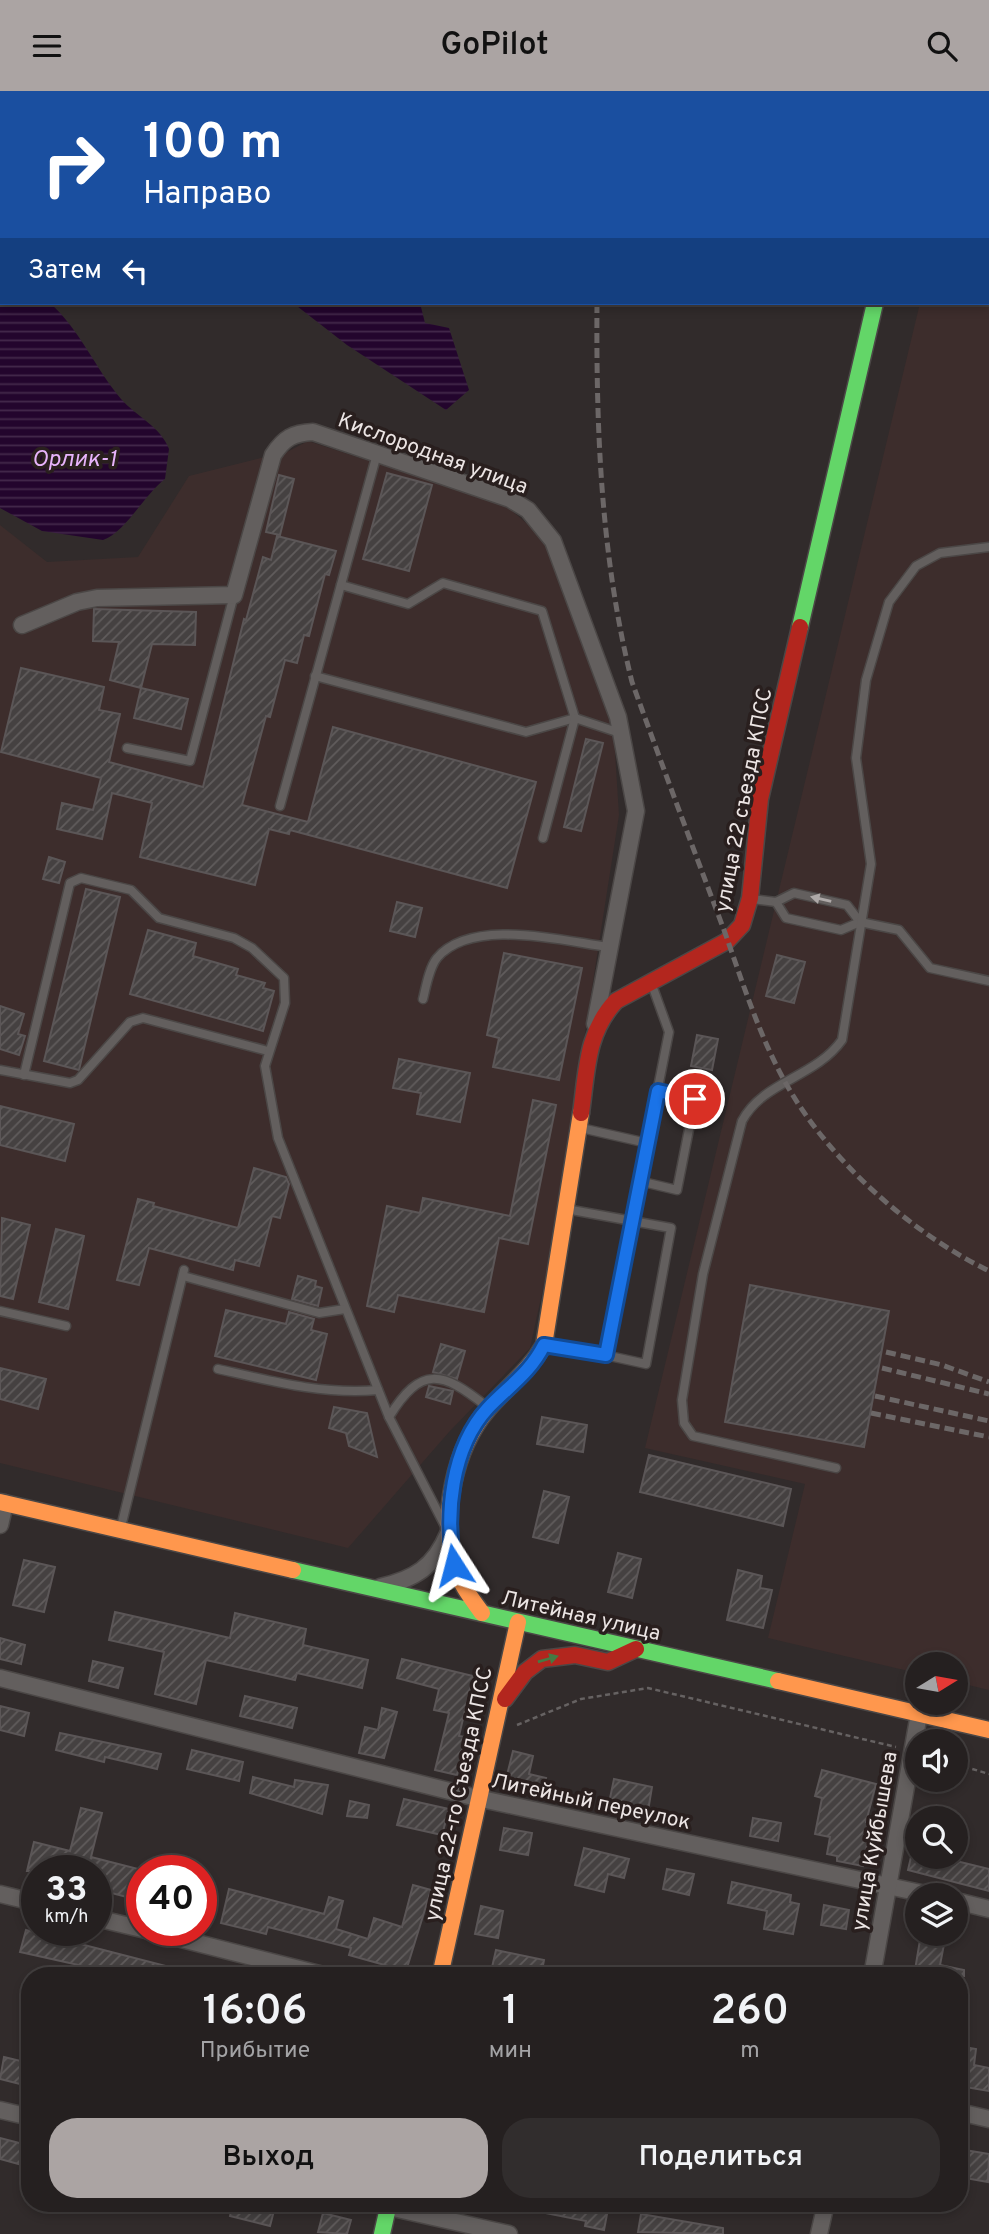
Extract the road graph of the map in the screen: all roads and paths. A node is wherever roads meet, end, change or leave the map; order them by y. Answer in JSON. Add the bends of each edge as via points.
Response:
{"nodes":[{"id":1,"x":875,"y":305,"type":"edge"},
{"id":2,"x":377,"y":454,"type":"junction"},
{"id":3,"x":989,"y":547,"type":"edge"},
{"id":4,"x":341,"y":585,"type":"junction"},
{"id":5,"x":234,"y":595,"type":"junction"},
{"id":6,"x":22,"y":625,"type":"dead end"},
{"id":7,"x":315,"y":677,"type":"junction"},
{"id":8,"x":575,"y":718,"type":"junction"},
{"id":9,"x":623,"y":734,"type":"junction"},
{"id":10,"x":127,"y":748,"type":"dead end"},
{"id":11,"x":280,"y":806,"type":"dead end"},
{"id":12,"x":542,"y":838,"type":"dead end"},
{"id":13,"x":750,"y":898,"type":"junction"},
{"id":14,"x":776,"y":902,"type":"junction"},
{"id":15,"x":860,"y":922,"type":"junction"},
{"id":16,"x":609,"y":947,"type":"junction"},
{"id":17,"x":989,"y":981,"type":"edge"},
{"id":18,"x":651,"y":982,"type":"junction"},
{"id":19,"x":423,"y":999,"type":"dead end"},
{"id":20,"x":593,"y":1033,"type":"junction"},
{"id":21,"x":268,"y":1051,"type":"junction"},
{"id":22,"x":0,"y":1070,"type":"edge"},
{"id":23,"x":24,"y":1076,"type":"junction"},
{"id":24,"x":658,"y":1091,"type":"junction"},
{"id":25,"x":578,"y":1128,"type":"junction"},
{"id":26,"x":647,"y":1143,"type":"junction"},
{"id":27,"x":639,"y":1181,"type":"junction"},
{"id":28,"x":566,"y":1209,"type":"junction"},
{"id":29,"x":632,"y":1221,"type":"junction"},
{"id":30,"x":345,"y":1309,"type":"junction"},
{"id":31,"x":0,"y":1311,"type":"edge"},
{"id":32,"x":66,"y":1326,"type":"dead end"},
{"id":33,"x":544,"y":1345,"type":"junction"},
{"id":34,"x":606,"y":1355,"type":"junction"},
{"id":35,"x":218,"y":1369,"type":"dead end"},
{"id":36,"x":378,"y":1390,"type":"junction"},
{"id":37,"x":488,"y":1408,"type":"junction"},
{"id":38,"x":389,"y":1417,"type":"junction"},
{"id":39,"x":836,"y":1468,"type":"dead end"},
{"id":40,"x":3,"y":1503,"type":"edge"},
{"id":41,"x":0,"y":1525,"type":"edge"},
{"id":42,"x":120,"y":1530,"type":"junction"},
{"id":43,"x":449,"y":1534,"type":"junction"},
{"id":44,"x":377,"y":1588,"type":"junction"},
{"id":45,"x":482,"y":1613,"type":"junction"},
{"id":46,"x":518,"y":1622,"type":"junction"},
{"id":47,"x":636,"y":1649,"type":"junction"},
{"id":48,"x":0,"y":1678,"type":"edge"},
{"id":49,"x":499,"y":1703,"type":"junction"},
{"id":50,"x":905,"y":1711,"type":"edge"},
{"id":51,"x":923,"y":1715,"type":"edge"},
{"id":52,"x":494,"y":1726,"type":"junction"},
{"id":53,"x":989,"y":1730,"type":"edge"},
{"id":54,"x":905,"y":1750,"type":"edge"},
{"id":55,"x":968,"y":1768,"type":"edge"},
{"id":56,"x":989,"y":1774,"type":"edge"},
{"id":57,"x":905,"y":1783,"type":"edge"},
{"id":58,"x":477,"y":1798,"type":"junction"},
{"id":59,"x":889,"y":1886,"type":"junction"},
{"id":60,"x":905,"y":1890,"type":"edge"},
{"id":61,"x":0,"y":1894,"type":"edge"},
{"id":62,"x":21,"y":1899,"type":"edge"},
{"id":63,"x":968,"y":1904,"type":"edge"},
{"id":64,"x":989,"y":1909,"type":"edge"},
{"id":65,"x":208,"y":1946,"type":"edge"},
{"id":66,"x":291,"y":1967,"type":"edge"},
{"id":67,"x":442,"y":1967,"type":"edge"},
{"id":68,"x":874,"y":1967,"type":"edge"},
{"id":69,"x":0,"y":2110,"type":"edge"},
{"id":70,"x":968,"y":2114,"type":"edge"},
{"id":71,"x":21,"y":2115,"type":"edge"},
{"id":72,"x":989,"y":2119,"type":"edge"},
{"id":73,"x":387,"y":2212,"type":"edge"},
{"id":74,"x":417,"y":2212,"type":"edge"},
{"id":75,"x":824,"y":2212,"type":"edge"},
{"id":76,"x":382,"y":2234,"type":"edge"},
{"id":77,"x":509,"y":2234,"type":"edge"},
{"id":78,"x":819,"y":2234,"type":"edge"}],
"edges":[{"from":1,"to":13,"type":"main road","name":"улица 22 съезда КПСС","via":[[760,799]]},
{"from":2,"to":4,"type":"lane"},
{"from":2,"to":5,"type":"street","name":"Кислородная улица","via":[[313,432],[299,432],[281,443],[268,471]]},
{"from":2,"to":9,"type":"street","name":"Кислородная улица","via":[[510,499],[540,521],[553,541]]},
{"from":3,"to":15,"type":"lane","via":[[940,553],[916,566],[889,602],[866,680],[856,758],[871,864]]},
{"from":4,"to":7,"type":"lane"},
{"from":4,"to":8,"type":"lane","via":[[408,604],[443,583],[542,611]]},
{"from":5,"to":6,"type":"street","via":[[97,598]]},
{"from":5,"to":10,"type":"lane","via":[[190,761]]},
{"from":7,"to":8,"type":"lane","via":[[526,732]]},
{"from":7,"to":11,"type":"lane"},
{"from":8,"to":9,"type":"lane"},
{"from":8,"to":12,"type":"lane"},
{"from":9,"to":16,"type":"street","name":"Кислородная улица","via":[[636,811]]},
{"from":13,"to":14,"type":"lane"},
{"from":13,"to":18,"type":"main road","name":"улица 22 съезда КПСС","via":[[741,925],[727,941]]},
{"from":14,"to":15,"type":"lane","via":[[786,918],[841,930]]},
{"from":15,"to":14,"type":"lane","one_way":true,"via":[[847,905],[794,893]]},
{"from":15,"to":17,"type":"lane","via":[[898,930],[930,968]]},
{"from":15,"to":39,"type":"lane","via":[[842,1040],[830,1057],[750,1104],[742,1121],[704,1274],[682,1400],[684,1423],[693,1436]]},
{"from":16,"to":19,"type":"lane","via":[[507,933],[486,935],[448,949],[435,960]]},
{"from":16,"to":20,"type":"street","name":"Кислородная улица"},
{"from":18,"to":20,"type":"main road","name":"улица 22 съезда КПСС","via":[[609,1008]]},
{"from":18,"to":24,"type":"lane","via":[[669,1032]]},
{"from":20,"to":25,"type":"main road","name":"улица 22 съезда КПСС"},
{"from":21,"to":23,"type":"lane","via":[[143,1018],[130,1022],[78,1080],[59,1083]]},
{"from":21,"to":23,"type":"lane","via":[[285,1003],[284,978],[234,938],[159,918],[131,890],[81,878],[70,883]]},
{"from":21,"to":30,"type":"lane","via":[[265,1066],[278,1137]]},
{"from":22,"to":23,"type":"lane"},
{"from":24,"to":26,"type":"lane"},
{"from":24,"to":27,"type":"lane","via":[[695,1099],[677,1189]]},
{"from":25,"to":26,"type":"lane"},
{"from":25,"to":28,"type":"main road","name":"улица 22 съезда КПСС"},
{"from":26,"to":27,"type":"lane"},
{"from":27,"to":29,"type":"lane"},
{"from":28,"to":29,"type":"lane"},
{"from":28,"to":33,"type":"main road","name":"улица 22 съезда КПСС"},
{"from":29,"to":34,"type":"lane"},
{"from":29,"to":34,"type":"lane","via":[[671,1227],[646,1364]]},
{"from":30,"to":36,"type":"lane"},
{"from":30,"to":42,"type":"lane","via":[[319,1313],[183,1273]]},
{"from":31,"to":32,"type":"lane"},
{"from":33,"to":34,"type":"lane"},
{"from":33,"to":37,"type":"main road","name":"улица 22 съезда КПСС","via":[[526,1375]]},
{"from":35,"to":36,"type":"lane","via":[[300,1387]]},
{"from":36,"to":38,"type":"lane"},
{"from":37,"to":38,"type":"lane","via":[[460,1386],[419,1380],[405,1391]]},
{"from":37,"to":43,"type":"main road","name":"улица 22 съезда КПСС","via":[[462,1450]]},
{"from":38,"to":43,"type":"lane"},
{"from":40,"to":41,"type":"street"},
{"from":40,"to":42,"type":"main road","name":"Литейная улица"},
{"from":42,"to":44,"type":"main road","name":"Литейная улица"},
{"from":43,"to":44,"type":"street","via":[[440,1553],[419,1574]]},
{"from":43,"to":45,"type":"main road","name":"улица 22 съезда КПСС","via":[[463,1587]]},
{"from":44,"to":45,"type":"main road","name":"Литейная улица"},
{"from":45,"to":46,"type":"main road","name":"Литейная улица"},
{"from":46,"to":47,"type":"main road","name":"Литейная улица"},
{"from":46,"to":49,"type":"main road","name":"улица 22-го Съезда КПСС"},
{"from":49,"to":47,"type":"main road","one_way":true,"via":[[526,1669],[542,1659],[576,1653],[608,1662]]},
{"from":47,"to":50,"type":"main road","name":"Литейная улица"},
{"from":48,"to":58,"type":"street","name":"Литейный переулок"},
{"from":49,"to":52,"type":"main road","name":"улица 22-го Съезда КПСС"},
{"from":51,"to":53,"type":"main road","name":"Литейная улица"},
{"from":52,"to":54,"type":"path","via":[[505,1729],[581,1699],[648,1688]]},
{"from":52,"to":58,"type":"main road","name":"улица 22-го Съезда КПСС"},
{"from":55,"to":56,"type":"path"},
{"from":57,"to":59,"type":"street","name":"улица Куйбышева"},
{"from":58,"to":59,"type":"street","name":"Литейный переулок"},
{"from":58,"to":67,"type":"main road","name":"улица 22-го Съезда КПСС"},
{"from":59,"to":60,"type":"street","name":"Литейный переулок"},
{"from":59,"to":68,"type":"street","name":"улица Куйбышева"},
{"from":61,"to":62,"type":"street"},
{"from":63,"to":64,"type":"street"},
{"from":65,"to":66,"type":"street"},
{"from":69,"to":71,"type":"street"},
{"from":70,"to":72,"type":"street"},
{"from":73,"to":76,"type":"main road"},
{"from":74,"to":77,"type":"street"},
{"from":75,"to":78,"type":"street"}]}
